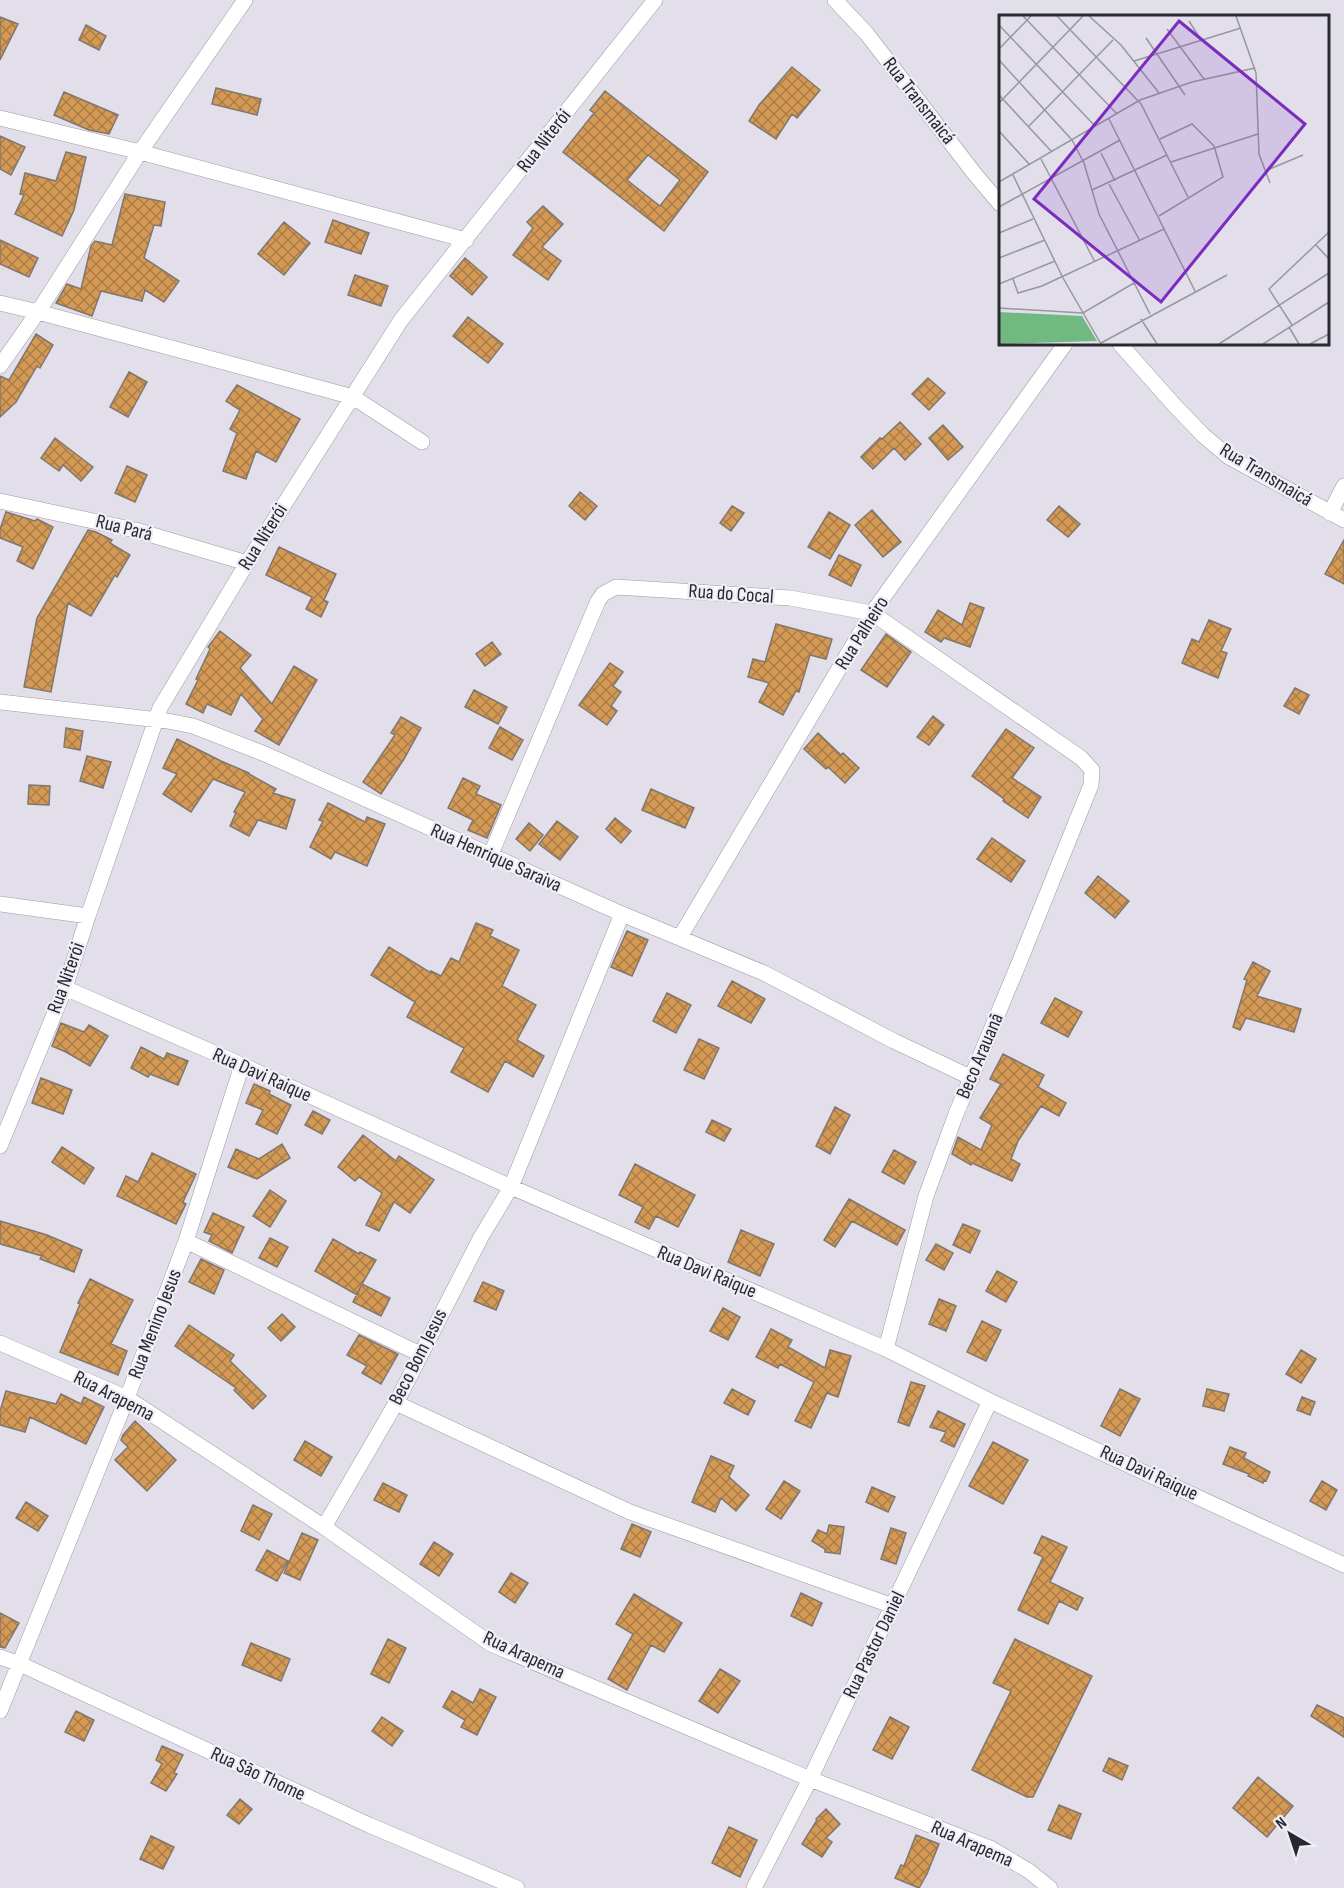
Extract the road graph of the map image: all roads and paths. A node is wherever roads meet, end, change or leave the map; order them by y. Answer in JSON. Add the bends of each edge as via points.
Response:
{"nodes":[{"id":1,"x":655,"y":0,"type":"edge"},
{"id":2,"x":835,"y":0,"type":"edge"},
{"id":3,"x":240,"y":1,"type":"edge"},
{"id":4,"x":0,"y":118,"type":"edge"},
{"id":5,"x":140,"y":152,"type":"junction"},
{"id":6,"x":999,"y":203,"type":"edge"},
{"id":7,"x":466,"y":240,"type":"junction"},
{"id":8,"x":0,"y":303,"type":"edge"},
{"id":9,"x":38,"y":312,"type":"junction"},
{"id":10,"x":1064,"y":345,"type":"edge"},
{"id":11,"x":1121,"y":345,"type":"edge"},
{"id":12,"x":0,"y":366,"type":"edge"},
{"id":13,"x":353,"y":397,"type":"junction"},
{"id":14,"x":422,"y":442,"type":"dead end"},
{"id":15,"x":1344,"y":486,"type":"edge"},
{"id":16,"x":0,"y":501,"type":"edge"},
{"id":17,"x":1330,"y":513,"type":"junction"},
{"id":18,"x":1344,"y":520,"type":"edge"},
{"id":19,"x":247,"y":563,"type":"junction"},
{"id":20,"x":872,"y":613,"type":"junction"},
{"id":21,"x":0,"y":702,"type":"edge"},
{"id":22,"x":154,"y":720,"type":"junction"},
{"id":23,"x":1092,"y":770,"type":"joint"},
{"id":24,"x":491,"y":854,"type":"junction"},
{"id":25,"x":0,"y":904,"type":"edge"},
{"id":26,"x":622,"y":914,"type":"junction"},
{"id":27,"x":88,"y":916,"type":"junction"},
{"id":28,"x":680,"y":937,"type":"junction"},
{"id":29,"x":65,"y":988,"type":"junction"},
{"id":30,"x":242,"y":1065,"type":"junction"},
{"id":31,"x":972,"y":1078,"type":"junction"},
{"id":32,"x":7,"y":1106,"type":"edge"},
{"id":33,"x":0,"y":1146,"type":"edge"},
{"id":34,"x":511,"y":1187,"type":"junction"},
{"id":35,"x":186,"y":1241,"type":"junction"},
{"id":36,"x":0,"y":1343,"type":"edge"},
{"id":37,"x":886,"y":1349,"type":"junction"},
{"id":38,"x":420,"y":1354,"type":"junction"},
{"id":39,"x":127,"y":1398,"type":"junction"},
{"id":40,"x":990,"y":1401,"type":"junction"},
{"id":41,"x":396,"y":1403,"type":"junction"},
{"id":42,"x":324,"y":1527,"type":"junction"},
{"id":43,"x":1344,"y":1565,"type":"edge"},
{"id":44,"x":893,"y":1606,"type":"junction"},
{"id":45,"x":0,"y":1657,"type":"edge"},
{"id":46,"x":20,"y":1664,"type":"junction"},
{"id":47,"x":0,"y":1711,"type":"edge"},
{"id":48,"x":810,"y":1779,"type":"junction"},
{"id":49,"x":518,"y":1888,"type":"edge"},
{"id":50,"x":754,"y":1888,"type":"edge"},
{"id":51,"x":1050,"y":1888,"type":"edge"}],
"edges":[{"from":1,"to":7,"type":"street","name":"Rua Niterói"},
{"from":2,"to":6,"type":"street","name":"Rua Transmaicá","via":[[867,34]]},
{"from":3,"to":5,"type":"street"},
{"from":4,"to":5,"type":"street"},
{"from":5,"to":7,"type":"street"},
{"from":5,"to":9,"type":"street"},
{"from":7,"to":13,"type":"street","name":"Rua Niterói","via":[[401,320]]},
{"from":8,"to":9,"type":"street"},
{"from":9,"to":12,"type":"street"},
{"from":9,"to":13,"type":"street"},
{"from":10,"to":20,"type":"street","name":"Rua Palheiro"},
{"from":11,"to":17,"type":"street","name":"Rua Transmaicá","via":[[1175,406],[1229,457]]},
{"from":13,"to":14,"type":"street"},
{"from":13,"to":19,"type":"street","name":"Rua Niterói"},
{"from":15,"to":17,"type":"street"},
{"from":16,"to":19,"type":"street","name":"Rua Pará","via":[[135,530]]},
{"from":17,"to":18,"type":"street","name":"Rua Transmaicá"},
{"from":19,"to":22,"type":"street","name":"Rua Niterói"},
{"from":20,"to":23,"type":"street","name":"Rua do Cocal","via":[[1081,758]]},
{"from":20,"to":24,"type":"street","name":"Rua do Cocal","via":[[790,598],[610,589],[598,601]]},
{"from":20,"to":28,"type":"street","name":"Rua Palheiro"},
{"from":21,"to":22,"type":"street","name":"Rua Henrique Saraiva"},
{"from":22,"to":24,"type":"street","name":"Rua Henrique Saraiva","via":[[193,726],[265,754]]},
{"from":22,"to":27,"type":"street","name":"Rua Niterói"},
{"from":23,"to":31,"type":"street","name":"Beco Arauanã","via":[[1090,785]]},
{"from":24,"to":26,"type":"street","name":"Rua Henrique Saraiva"},
{"from":25,"to":27,"type":"street"},
{"from":26,"to":28,"type":"street","name":"Rua Henrique Saraiva"},
{"from":26,"to":34,"type":"street","name":"Beco Bom Jesus"},
{"from":27,"to":29,"type":"street","name":"Rua Niterói"},
{"from":28,"to":31,"type":"street","name":"Rua Henrique Saraiva","via":[[764,973]]},
{"from":29,"to":30,"type":"street","name":"Rua Davi Raique"},
{"from":29,"to":32,"type":"street","name":"Rua Niterói"},
{"from":30,"to":34,"type":"street","name":"Rua Davi Raique"},
{"from":30,"to":35,"type":"street","name":"Rua Menino Jesus"},
{"from":31,"to":37,"type":"street","name":"Beco Arauanã","via":[[926,1196]]},
{"from":32,"to":33,"type":"street","name":"Rua Niterói"},
{"from":34,"to":37,"type":"street","name":"Rua Davi Raique"},
{"from":34,"to":38,"type":"street","name":"Beco Bom Jesus"},
{"from":35,"to":38,"type":"street"},
{"from":35,"to":39,"type":"street","name":"Rua Menino Jesus"},
{"from":36,"to":39,"type":"street","name":"Rua Arapema"},
{"from":37,"to":40,"type":"street","name":"Rua Davi Raique"},
{"from":38,"to":41,"type":"street","name":"Beco Bom Jesus"},
{"from":39,"to":42,"type":"street","name":"Rua Arapema"},
{"from":39,"to":46,"type":"street","name":"Rua Menino Jesus"},
{"from":40,"to":43,"type":"street","name":"Rua Davi Raique"},
{"from":40,"to":44,"type":"street","name":"Rua Pastor Daniel"},
{"from":41,"to":42,"type":"street","name":"Beco Bom Jesus"},
{"from":41,"to":44,"type":"street","via":[[630,1512]]},
{"from":42,"to":48,"type":"street","name":"Rua Arapema","via":[[491,1644]]},
{"from":44,"to":48,"type":"street","name":"Rua Pastor Daniel"},
{"from":45,"to":46,"type":"street","name":"Rua São Thome"},
{"from":46,"to":47,"type":"street","name":"Rua Menino Jesus"},
{"from":46,"to":49,"type":"street","name":"Rua São Thome","via":[[369,1825]]},
{"from":48,"to":50,"type":"street","name":"Rua Pastor Daniel"},
{"from":48,"to":51,"type":"street","name":"Rua Arapema","via":[[990,1848]]}]}
